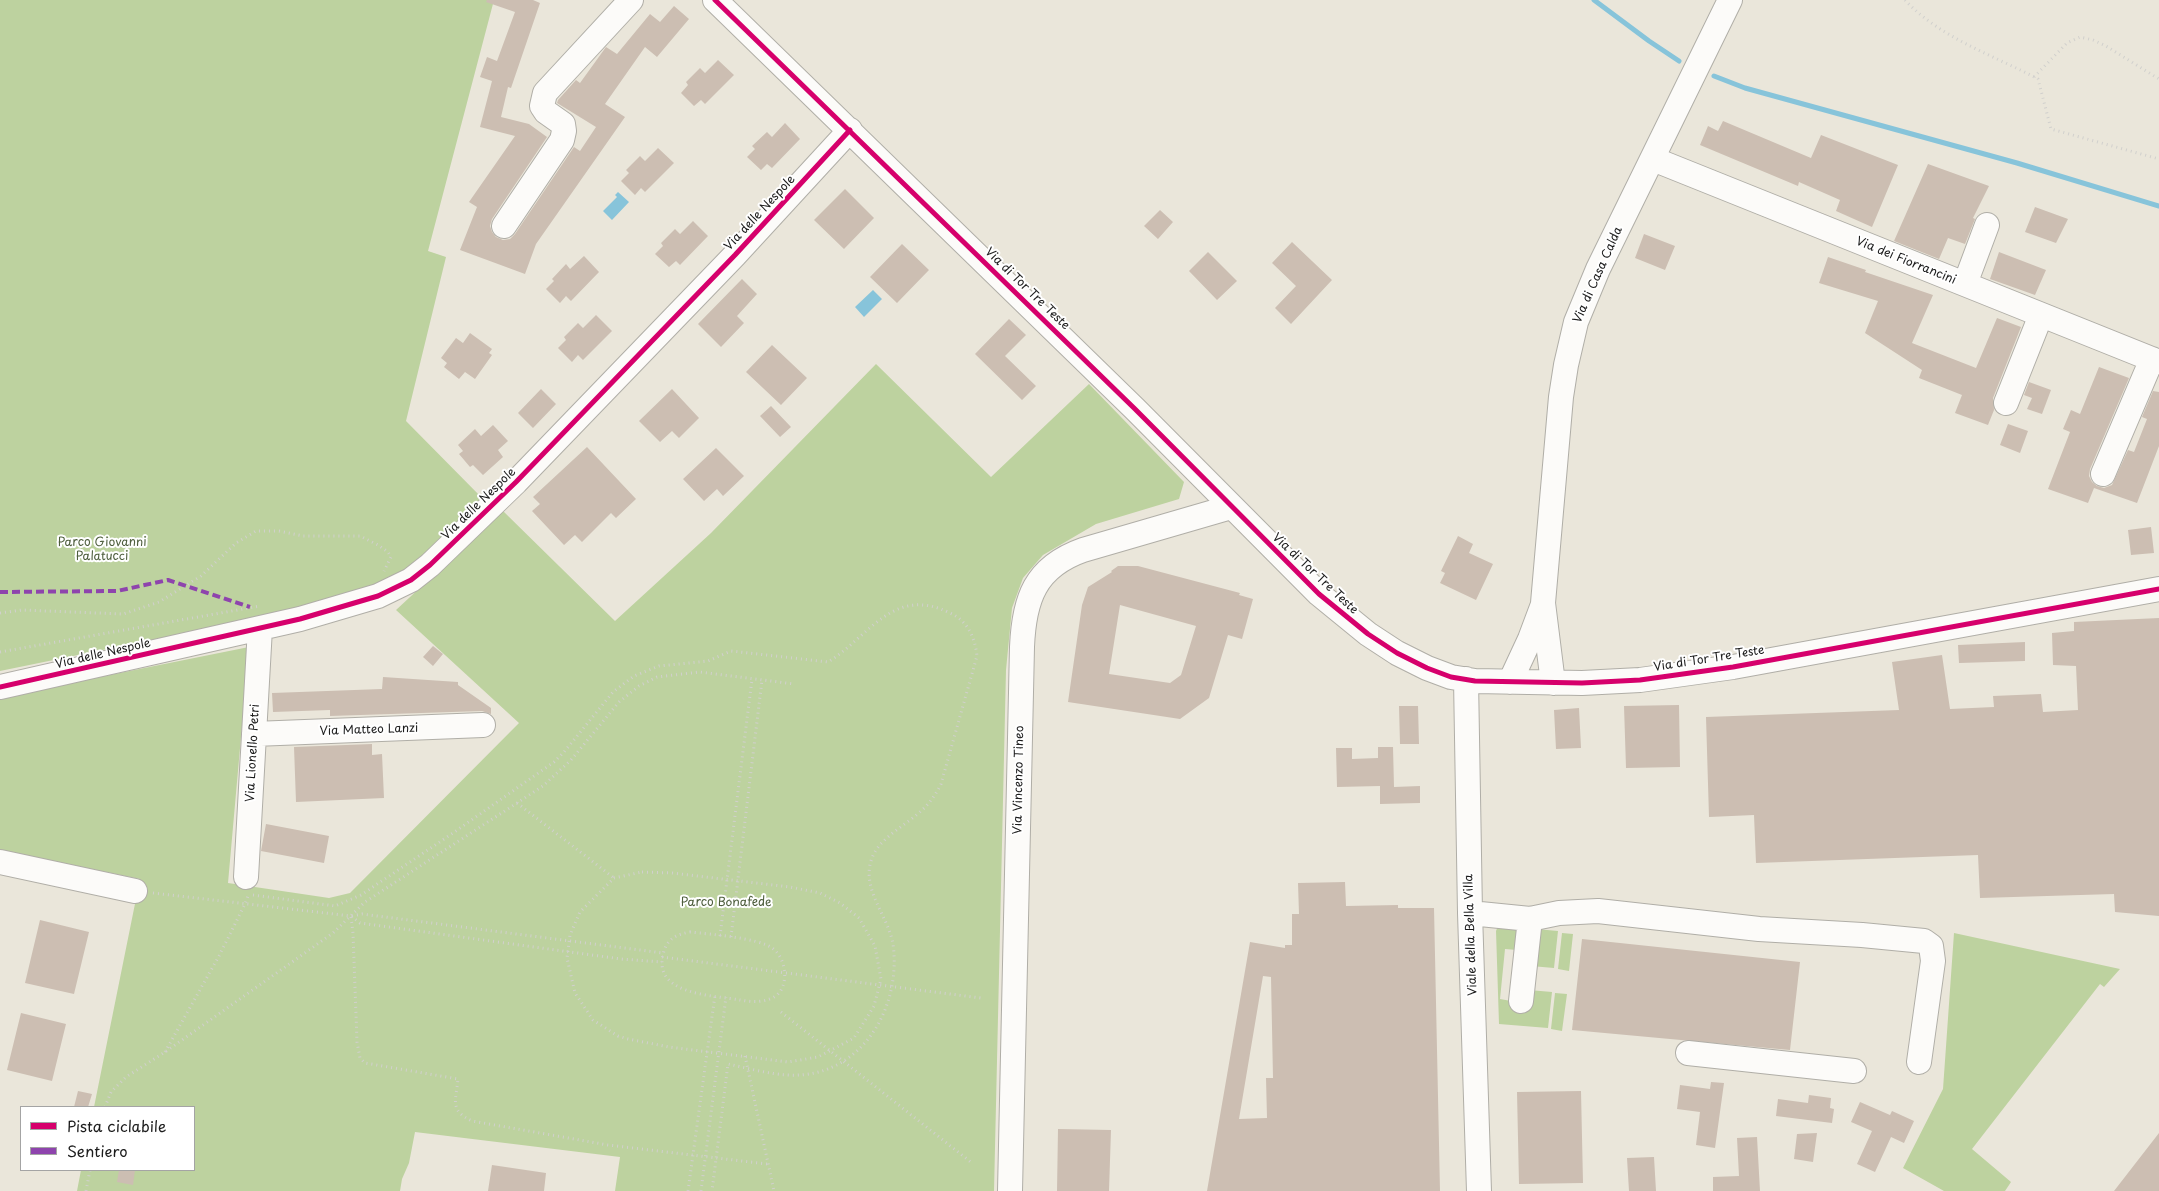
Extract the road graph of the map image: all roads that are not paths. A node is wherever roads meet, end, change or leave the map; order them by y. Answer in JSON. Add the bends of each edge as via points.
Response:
{"nodes":[{"id":1,"x":631,"y":0,"type":"edge"},
{"id":2,"x":715,"y":0,"type":"edge"},
{"id":3,"x":1730,"y":0,"type":"edge"},
{"id":4,"x":850,"y":130,"type":"junction"},
{"id":5,"x":1653,"y":159,"type":"junction"},
{"id":6,"x":1987,"y":225,"type":"dead end"},
{"id":7,"x":504,"y":226,"type":"dead end"},
{"id":8,"x":1965,"y":284,"type":"junction"},
{"id":9,"x":2041,"y":315,"type":"junction"},
{"id":10,"x":2155,"y":361,"type":"edge"},
{"id":11,"x":2006,"y":403,"type":"dead end"},
{"id":12,"x":2104,"y":474,"type":"dead end"},
{"id":13,"x":1232,"y":507,"type":"junction"},
{"id":14,"x":2159,"y":589,"type":"edge"},
{"id":15,"x":1544,"y":603,"type":"junction"},
{"id":16,"x":262,"y":617,"type":"junction"},
{"id":17,"x":1466,"y":680,"type":"junction"},
{"id":18,"x":1510,"y":682,"type":"junction"},
{"id":19,"x":1553,"y":683,"type":"junction"},
{"id":20,"x":0,"y":687,"type":"edge"},
{"id":21,"x":483,"y":725,"type":"dead end"},
{"id":22,"x":254,"y":734,"type":"junction"},
{"id":23,"x":0,"y":862,"type":"edge"},
{"id":24,"x":246,"y":877,"type":"dead end"},
{"id":25,"x":135,"y":891,"type":"road end"},
{"id":26,"x":1470,"y":913,"type":"junction"},
{"id":27,"x":1530,"y":919,"type":"junction"},
{"id":28,"x":1521,"y":1001,"type":"dead end"},
{"id":29,"x":1688,"y":1052,"type":"dead end"},
{"id":30,"x":1919,"y":1062,"type":"dead end"},
{"id":31,"x":1854,"y":1071,"type":"dead end"},
{"id":32,"x":1010,"y":1191,"type":"edge"},
{"id":33,"x":1479,"y":1191,"type":"edge"}],
"edges":[{"from":1,"to":7,"type":"street","via":[[545,93],[542,106],[562,124],[562,140]]},
{"from":2,"to":4,"type":"street","name":"Via di Tor Tre Teste"},
{"from":3,"to":5,"type":"street","name":"Via di Casa Calda"},
{"from":4,"to":13,"type":"street","name":"Via di Tor Tre Teste"},
{"from":4,"to":16,"type":"street","name":"Via delle Nespole","via":[[667,326],[508,490],[430,565],[402,586],[321,614]]},
{"from":5,"to":8,"type":"street","name":"Via dei Fiorrancini"},
{"from":5,"to":15,"type":"street","name":"Via di Casa Calda","via":[[1590,288],[1568,352],[1557,432]]},
{"from":6,"to":8,"type":"street"},
{"from":8,"to":9,"type":"street","name":"Via dei Fiorrancini"},
{"from":9,"to":10,"type":"street","name":"Via dei Fiorrancini"},
{"from":9,"to":11,"type":"street"},
{"from":10,"to":12,"type":"street"},
{"from":13,"to":17,"type":"street","name":"Via di Tor Tre Teste","via":[[1324,599],[1362,630],[1418,664]]},
{"from":13,"to":32,"type":"street","name":"Via Vincenzo Tineo","via":[[1083,550],[1063,559],[1038,584],[1026,608],[1022,646]]},
{"from":14,"to":19,"type":"street","name":"Via di Tor Tre Teste","via":[[1733,667],[1626,682]]},
{"from":15,"to":18,"type":"street","name":"Via di Casa Calda"},
{"from":15,"to":19,"type":"street","name":"Via di Casa Calda"},
{"from":16,"to":20,"type":"street","name":"Via delle Nespole"},
{"from":16,"to":22,"type":"street","name":"Via Lionello Petri"},
{"from":17,"to":18,"type":"street","name":"Via di Tor Tre Teste"},
{"from":17,"to":26,"type":"street","name":"Viale della Bella Villa"},
{"from":18,"to":19,"type":"street","name":"Via di Tor Tre Teste"},
{"from":21,"to":22,"type":"street","name":"Via Matteo Lanzi"},
{"from":22,"to":24,"type":"street","name":"Via Lionello Petri"},
{"from":23,"to":25,"type":"street"},
{"from":26,"to":27,"type":"street"},
{"from":26,"to":33,"type":"street","name":"Viale della Bella Villa"},
{"from":27,"to":28,"type":"street"},
{"from":27,"to":30,"type":"street","via":[[1598,911],[1742,928],[1924,941],[1930,946],[1933,956]]},
{"from":29,"to":31,"type":"street"}]}
